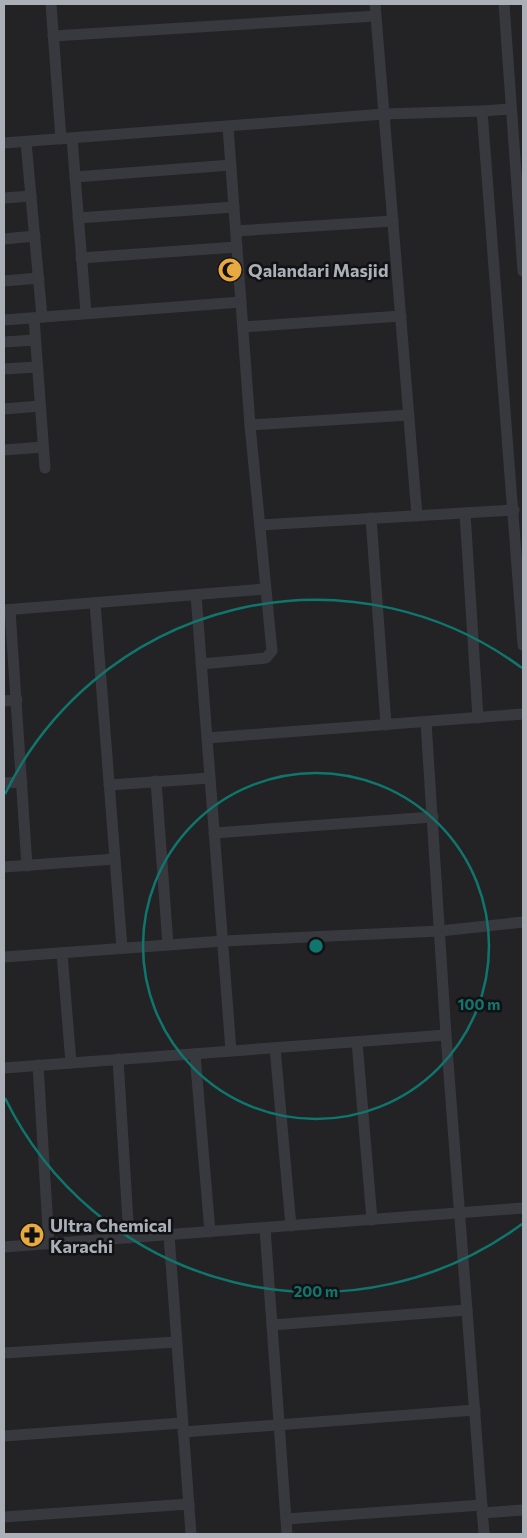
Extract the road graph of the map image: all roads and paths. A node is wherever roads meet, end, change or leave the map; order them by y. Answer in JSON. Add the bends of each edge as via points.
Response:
{"nodes":[{"id":1,"x":50,"y":4,"type":"edge"},
{"id":2,"x":375,"y":4,"type":"edge"},
{"id":3,"x":504,"y":4,"type":"edge"},
{"id":4,"x":376,"y":16,"type":"junction"},
{"id":5,"x":53,"y":36,"type":"junction"},
{"id":6,"x":511,"y":110,"type":"junction"},
{"id":7,"x":482,"y":111,"type":"junction"},
{"id":8,"x":384,"y":114,"type":"junction"},
{"id":9,"x":228,"y":127,"type":"junction"},
{"id":10,"x":67,"y":139,"type":"junction"},
{"id":11,"x":26,"y":142,"type":"junction"},
{"id":12,"x":4,"y":143,"type":"edge"},
{"id":13,"x":231,"y":165,"type":"junction"},
{"id":14,"x":75,"y":177,"type":"junction"},
{"id":15,"x":31,"y":196,"type":"junction"},
{"id":16,"x":4,"y":198,"type":"edge"},
{"id":17,"x":234,"y":207,"type":"junction"},
{"id":18,"x":78,"y":218,"type":"junction"},
{"id":19,"x":393,"y":221,"type":"junction"},
{"id":20,"x":236,"y":231,"type":"junction"},
{"id":21,"x":35,"y":236,"type":"junction"},
{"id":22,"x":4,"y":238,"type":"edge"},
{"id":23,"x":237,"y":247,"type":"junction"},
{"id":24,"x":81,"y":258,"type":"junction"},
{"id":25,"x":523,"y":271,"type":"edge"},
{"id":26,"x":39,"y":278,"type":"junction"},
{"id":27,"x":4,"y":281,"type":"edge"},
{"id":28,"x":241,"y":302,"type":"junction"},
{"id":29,"x":86,"y":313,"type":"junction"},
{"id":30,"x":400,"y":316,"type":"junction"},
{"id":31,"x":38,"y":318,"type":"junction"},
{"id":32,"x":4,"y":320,"type":"edge"},
{"id":33,"x":243,"y":327,"type":"junction"},
{"id":34,"x":36,"y":340,"type":"junction"},
{"id":35,"x":4,"y":342,"type":"edge"},
{"id":36,"x":37,"y":367,"type":"junction"},
{"id":37,"x":4,"y":369,"type":"edge"},
{"id":38,"x":40,"y":406,"type":"junction"},
{"id":39,"x":4,"y":409,"type":"edge"},
{"id":40,"x":408,"y":414,"type":"junction"},
{"id":41,"x":250,"y":425,"type":"junction"},
{"id":42,"x":43,"y":447,"type":"junction"},
{"id":43,"x":4,"y":450,"type":"edge"},
{"id":44,"x":45,"y":468,"type":"dead end"},
{"id":45,"x":514,"y":510,"type":"junction"},
{"id":46,"x":465,"y":513,"type":"junction"},
{"id":47,"x":417,"y":516,"type":"junction"},
{"id":48,"x":371,"y":518,"type":"junction"},
{"id":49,"x":260,"y":526,"type":"junction"},
{"id":50,"x":265,"y":589,"type":"junction"},
{"id":51,"x":196,"y":595,"type":"junction"},
{"id":52,"x":96,"y":603,"type":"junction"},
{"id":53,"x":7,"y":610,"type":"edge"},
{"id":54,"x":523,"y":645,"type":"edge"},
{"id":55,"x":201,"y":664,"type":"junction"},
{"id":56,"x":17,"y":700,"type":"junction"},
{"id":57,"x":4,"y":701,"type":"edge"},
{"id":58,"x":523,"y":714,"type":"edge"},
{"id":59,"x":478,"y":718,"type":"junction"},
{"id":60,"x":426,"y":722,"type":"junction"},
{"id":61,"x":386,"y":724,"type":"junction"},
{"id":62,"x":207,"y":738,"type":"junction"},
{"id":63,"x":210,"y":778,"type":"junction"},
{"id":64,"x":156,"y":781,"type":"junction"},
{"id":65,"x":22,"y":782,"type":"junction"},
{"id":66,"x":4,"y":783,"type":"edge"},
{"id":67,"x":109,"y":785,"type":"junction"},
{"id":68,"x":433,"y":817,"type":"junction"},
{"id":69,"x":214,"y":833,"type":"junction"},
{"id":70,"x":115,"y":860,"type":"junction"},
{"id":71,"x":28,"y":866,"type":"junction"},
{"id":72,"x":4,"y":867,"type":"edge"},
{"id":73,"x":523,"y":922,"type":"edge"},
{"id":74,"x":440,"y":931,"type":"junction"},
{"id":75,"x":223,"y":941,"type":"junction"},
{"id":76,"x":168,"y":945,"type":"junction"},
{"id":77,"x":122,"y":948,"type":"junction"},
{"id":78,"x":62,"y":953,"type":"junction"},
{"id":79,"x":4,"y":957,"type":"edge"},
{"id":80,"x":446,"y":1035,"type":"junction"},
{"id":81,"x":357,"y":1042,"type":"junction"},
{"id":82,"x":274,"y":1048,"type":"junction"},
{"id":83,"x":231,"y":1051,"type":"junction"},
{"id":84,"x":195,"y":1054,"type":"junction"},
{"id":85,"x":118,"y":1059,"type":"junction"},
{"id":86,"x":71,"y":1063,"type":"junction"},
{"id":87,"x":38,"y":1065,"type":"junction"},
{"id":88,"x":4,"y":1068,"type":"edge"},
{"id":89,"x":523,"y":1208,"type":"edge"},
{"id":90,"x":460,"y":1213,"type":"junction"},
{"id":91,"x":372,"y":1220,"type":"junction"},
{"id":92,"x":291,"y":1226,"type":"junction"},
{"id":93,"x":265,"y":1228,"type":"junction"},
{"id":94,"x":210,"y":1232,"type":"junction"},
{"id":95,"x":169,"y":1235,"type":"junction"},
{"id":96,"x":129,"y":1238,"type":"junction"},
{"id":97,"x":49,"y":1244,"type":"junction"},
{"id":98,"x":4,"y":1247,"type":"edge"},
{"id":99,"x":467,"y":1310,"type":"junction"},
{"id":100,"x":272,"y":1325,"type":"junction"},
{"id":101,"x":176,"y":1342,"type":"junction"},
{"id":102,"x":4,"y":1353,"type":"edge"},
{"id":103,"x":475,"y":1410,"type":"junction"},
{"id":104,"x":279,"y":1424,"type":"junction"},
{"id":105,"x":183,"y":1428,"type":"junction"},
{"id":106,"x":4,"y":1436,"type":"edge"},
{"id":107,"x":189,"y":1504,"type":"junction"},
{"id":108,"x":482,"y":1509,"type":"junction"},
{"id":109,"x":523,"y":1510,"type":"edge"},
{"id":110,"x":4,"y":1517,"type":"edge"},
{"id":111,"x":286,"y":1519,"type":"junction"},
{"id":112,"x":191,"y":1534,"type":"edge"},
{"id":113,"x":287,"y":1534,"type":"edge"},
{"id":114,"x":484,"y":1534,"type":"edge"}],
"edges":[{"from":1,"to":5,"type":"street"},
{"from":2,"to":4,"type":"street"},
{"from":3,"to":6,"type":"street"},
{"from":4,"to":5,"type":"street"},
{"from":4,"to":8,"type":"street"},
{"from":5,"to":10,"type":"street"},
{"from":6,"to":7,"type":"street"},
{"from":6,"to":25,"type":"street"},
{"from":7,"to":8,"type":"street"},
{"from":7,"to":45,"type":"street"},
{"from":8,"to":9,"type":"street"},
{"from":8,"to":19,"type":"street"},
{"from":9,"to":10,"type":"street"},
{"from":9,"to":13,"type":"street"},
{"from":10,"to":11,"type":"street"},
{"from":10,"to":14,"type":"street"},
{"from":11,"to":12,"type":"street"},
{"from":11,"to":15,"type":"street"},
{"from":13,"to":14,"type":"street"},
{"from":13,"to":17,"type":"street"},
{"from":14,"to":18,"type":"street"},
{"from":15,"to":16,"type":"street"},
{"from":15,"to":21,"type":"street"},
{"from":17,"to":18,"type":"street"},
{"from":17,"to":20,"type":"street"},
{"from":18,"to":24,"type":"street"},
{"from":19,"to":20,"type":"street"},
{"from":19,"to":30,"type":"street"},
{"from":20,"to":23,"type":"street"},
{"from":21,"to":22,"type":"street"},
{"from":21,"to":26,"type":"street"},
{"from":23,"to":24,"type":"street"},
{"from":23,"to":28,"type":"street"},
{"from":24,"to":29,"type":"street"},
{"from":26,"to":27,"type":"street"},
{"from":26,"to":31,"type":"street"},
{"from":28,"to":29,"type":"street"},
{"from":28,"to":33,"type":"street"},
{"from":29,"to":31,"type":"street"},
{"from":30,"to":33,"type":"street"},
{"from":30,"to":40,"type":"street"},
{"from":31,"to":32,"type":"street"},
{"from":31,"to":34,"type":"street"},
{"from":33,"to":41,"type":"street"},
{"from":34,"to":35,"type":"street"},
{"from":34,"to":36,"type":"street"},
{"from":36,"to":37,"type":"street"},
{"from":36,"to":38,"type":"street"},
{"from":38,"to":39,"type":"street"},
{"from":38,"to":42,"type":"street"},
{"from":40,"to":41,"type":"street"},
{"from":40,"to":47,"type":"street"},
{"from":41,"to":49,"type":"street"},
{"from":42,"to":43,"type":"street"},
{"from":42,"to":44,"type":"street"},
{"from":45,"to":46,"type":"street"},
{"from":45,"to":54,"type":"street"},
{"from":46,"to":47,"type":"street"},
{"from":46,"to":59,"type":"street"},
{"from":47,"to":48,"type":"street"},
{"from":48,"to":49,"type":"street"},
{"from":48,"to":61,"type":"street"},
{"from":49,"to":50,"type":"street"},
{"from":50,"to":51,"type":"street"},
{"from":50,"to":55,"type":"street","via":[[272,651],[269,655],[266,658]]},
{"from":51,"to":52,"type":"street"},
{"from":51,"to":55,"type":"street"},
{"from":52,"to":53,"type":"street"},
{"from":52,"to":67,"type":"street"},
{"from":53,"to":56,"type":"street"},
{"from":55,"to":62,"type":"street"},
{"from":56,"to":57,"type":"street"},
{"from":56,"to":65,"type":"street"},
{"from":58,"to":59,"type":"street"},
{"from":59,"to":60,"type":"street"},
{"from":60,"to":61,"type":"street"},
{"from":60,"to":68,"type":"street"},
{"from":61,"to":62,"type":"street"},
{"from":62,"to":63,"type":"street"},
{"from":63,"to":64,"type":"street"},
{"from":63,"to":69,"type":"street"},
{"from":64,"to":67,"type":"street"},
{"from":64,"to":76,"type":"street"},
{"from":65,"to":66,"type":"street"},
{"from":65,"to":71,"type":"street"},
{"from":67,"to":70,"type":"street"},
{"from":68,"to":69,"type":"street"},
{"from":68,"to":74,"type":"street"},
{"from":69,"to":75,"type":"street"},
{"from":70,"to":71,"type":"street"},
{"from":70,"to":77,"type":"street"},
{"from":71,"to":72,"type":"street"},
{"from":73,"to":74,"type":"street"},
{"from":74,"to":75,"type":"street"},
{"from":74,"to":80,"type":"street"},
{"from":75,"to":76,"type":"street"},
{"from":75,"to":83,"type":"street"},
{"from":76,"to":77,"type":"street"},
{"from":77,"to":78,"type":"street"},
{"from":78,"to":79,"type":"street"},
{"from":78,"to":86,"type":"street"},
{"from":80,"to":81,"type":"street"},
{"from":80,"to":90,"type":"street"},
{"from":81,"to":82,"type":"street"},
{"from":81,"to":91,"type":"street"},
{"from":82,"to":83,"type":"street"},
{"from":82,"to":92,"type":"street"},
{"from":83,"to":84,"type":"street"},
{"from":84,"to":85,"type":"street"},
{"from":84,"to":94,"type":"street"},
{"from":85,"to":86,"type":"street"},
{"from":85,"to":96,"type":"street"},
{"from":86,"to":87,"type":"street"},
{"from":87,"to":88,"type":"street"},
{"from":87,"to":97,"type":"street"},
{"from":89,"to":90,"type":"street"},
{"from":90,"to":91,"type":"street"},
{"from":90,"to":99,"type":"street"},
{"from":91,"to":92,"type":"street"},
{"from":92,"to":93,"type":"street"},
{"from":93,"to":94,"type":"street"},
{"from":93,"to":100,"type":"street"},
{"from":94,"to":95,"type":"street"},
{"from":95,"to":96,"type":"street"},
{"from":95,"to":101,"type":"street"},
{"from":96,"to":97,"type":"street"},
{"from":97,"to":98,"type":"street"},
{"from":99,"to":100,"type":"street"},
{"from":99,"to":103,"type":"street"},
{"from":100,"to":104,"type":"street"},
{"from":101,"to":102,"type":"street"},
{"from":101,"to":105,"type":"street"},
{"from":103,"to":104,"type":"street"},
{"from":103,"to":108,"type":"street"},
{"from":104,"to":105,"type":"street"},
{"from":104,"to":111,"type":"street"},
{"from":105,"to":106,"type":"street"},
{"from":105,"to":107,"type":"street"},
{"from":107,"to":110,"type":"street"},
{"from":107,"to":112,"type":"street"},
{"from":108,"to":109,"type":"street"},
{"from":108,"to":111,"type":"street"},
{"from":108,"to":114,"type":"street"},
{"from":111,"to":113,"type":"street"}]}
